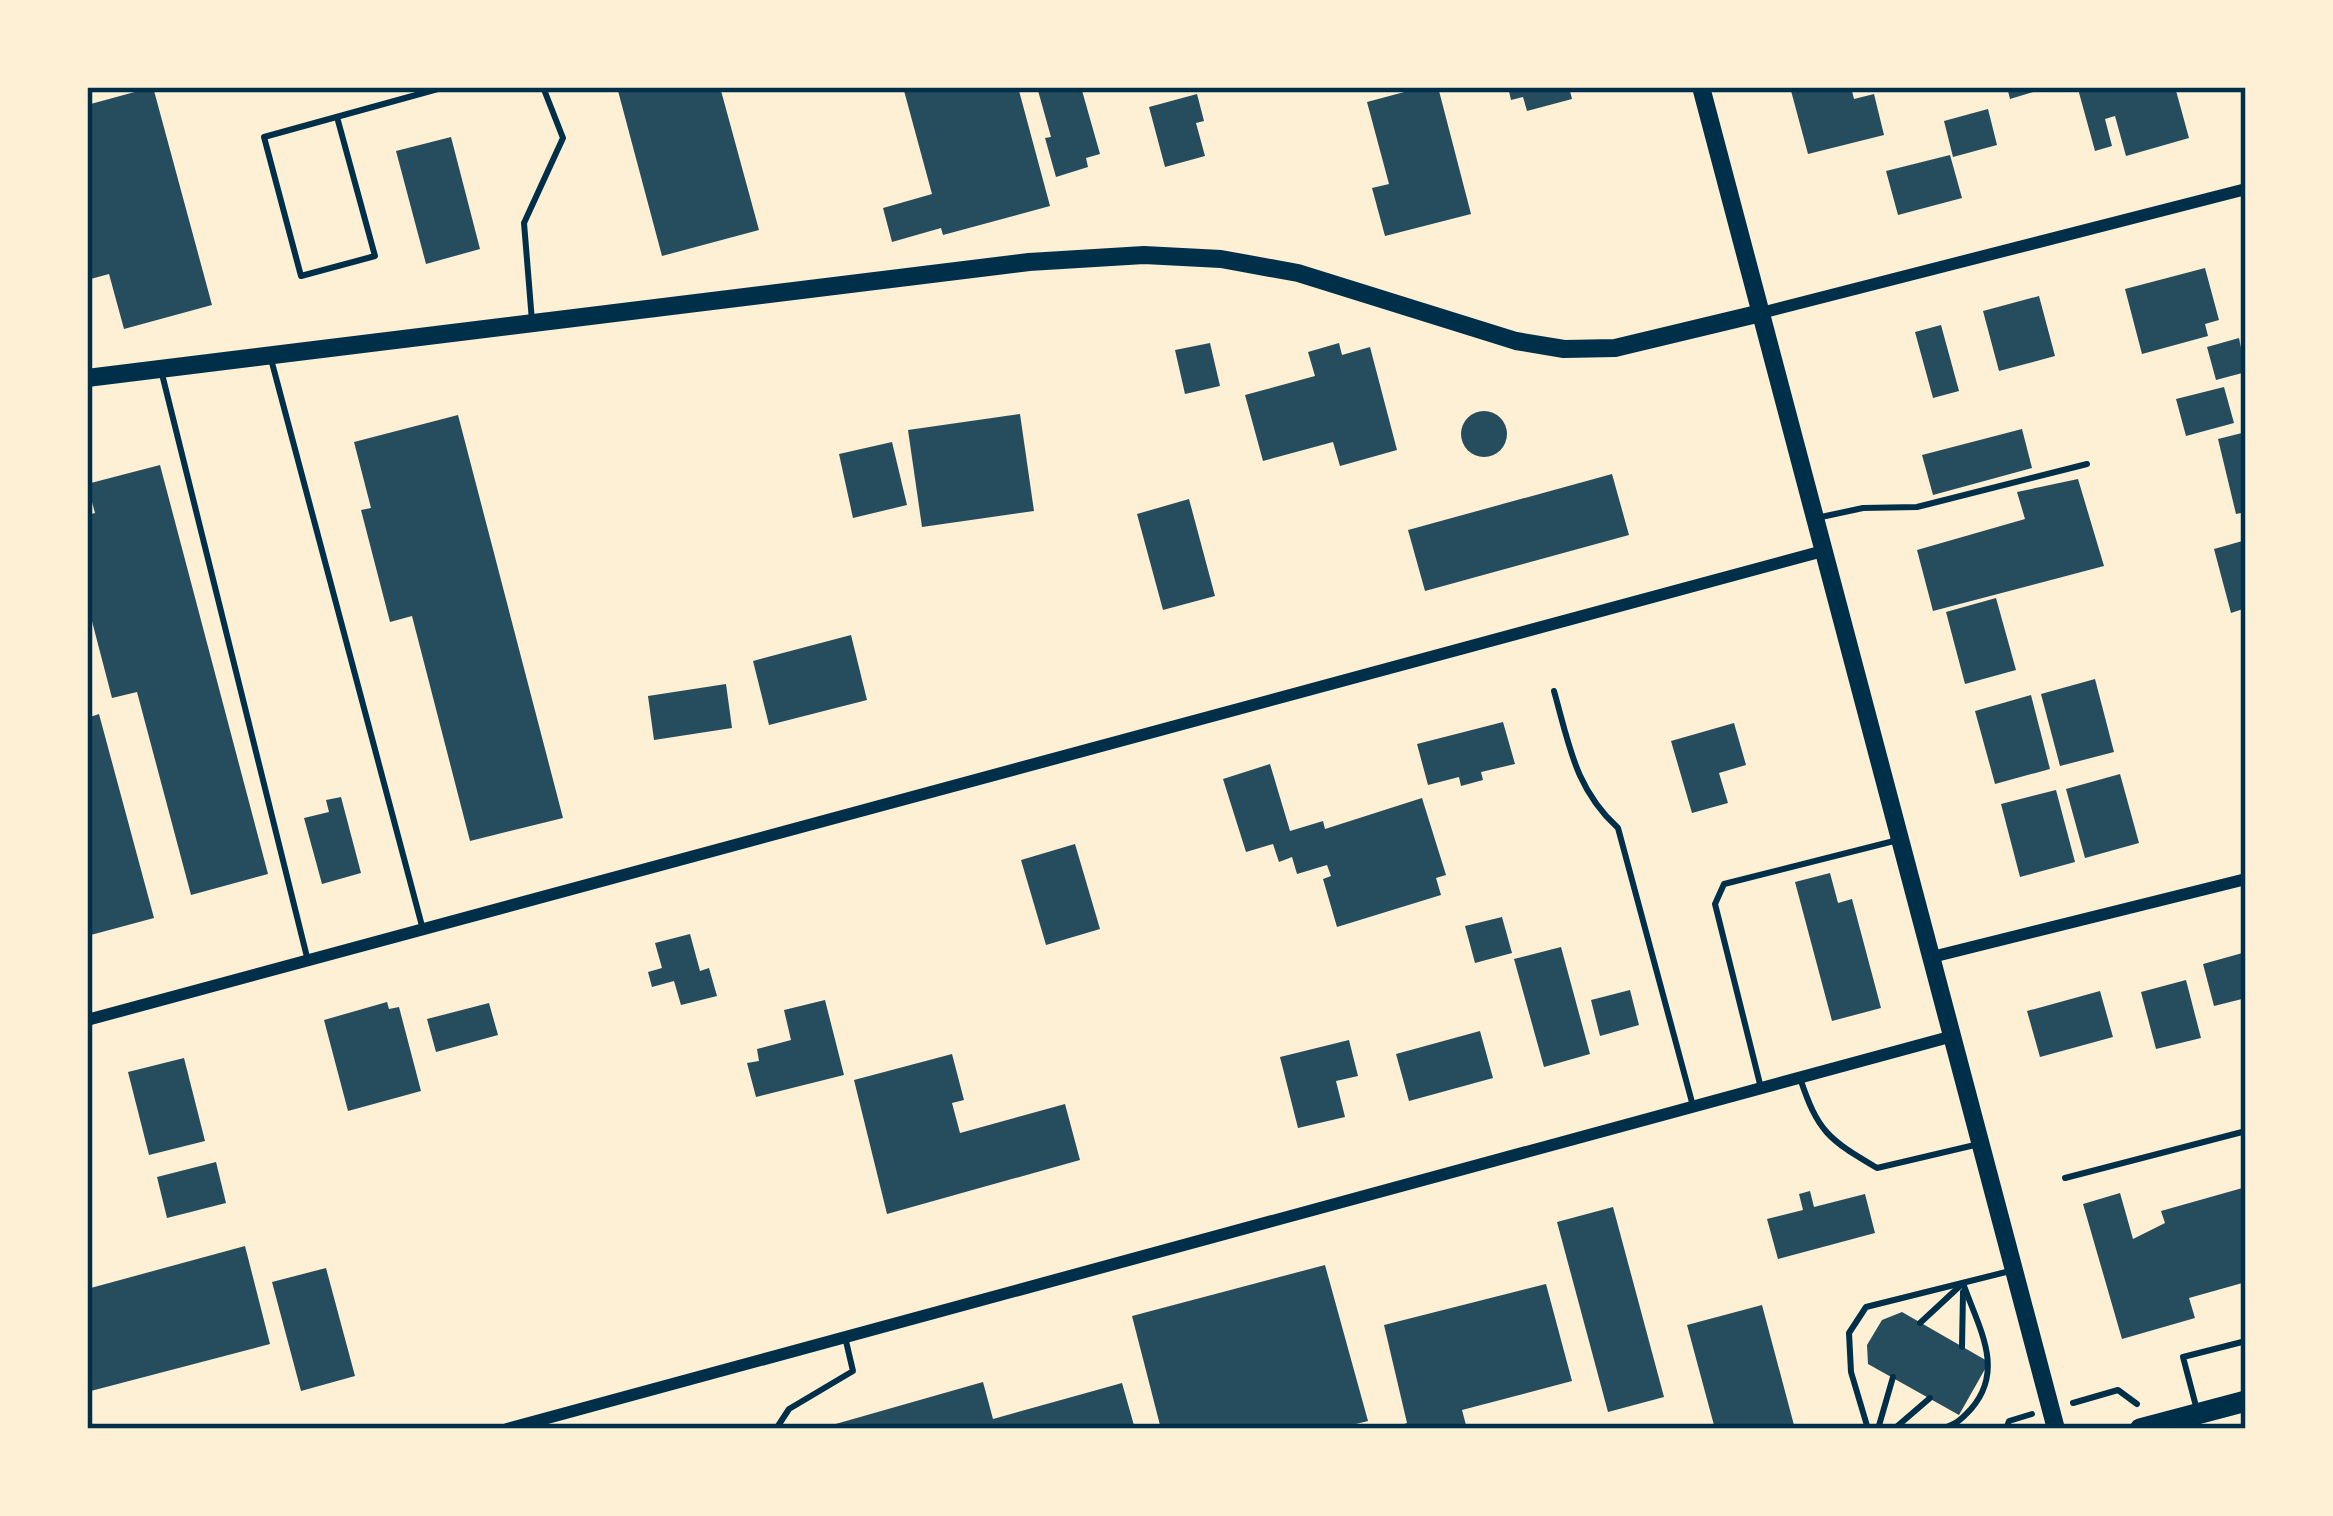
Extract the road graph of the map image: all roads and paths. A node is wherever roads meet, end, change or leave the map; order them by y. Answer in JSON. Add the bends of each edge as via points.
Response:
{"nodes":[{"id":1,"x":445,"y":87,"type":"edge"},
{"id":2,"x":543,"y":87,"type":"edge"},
{"id":3,"x":1705,"y":88,"type":"edge"},
{"id":4,"x":337,"y":117,"type":"junction"},
{"id":5,"x":2246,"y":189,"type":"edge"},
{"id":6,"x":1761,"y":313,"type":"junction"},
{"id":7,"x":532,"y":324,"type":"junction"},
{"id":8,"x":270,"y":356,"type":"junction"},
{"id":9,"x":160,"y":369,"type":"junction"},
{"id":10,"x":87,"y":378,"type":"edge"},
{"id":11,"x":2087,"y":464,"type":"dead end"},
{"id":12,"x":1816,"y":518,"type":"junction"},
{"id":13,"x":1822,"y":551,"type":"junction"},
{"id":14,"x":1554,"y":691,"type":"dead end"},
{"id":15,"x":1900,"y":840,"type":"junction"},
{"id":16,"x":2246,"y":879,"type":"edge"},
{"id":17,"x":423,"y":929,"type":"junction"},
{"id":18,"x":1932,"y":957,"type":"junction"},
{"id":19,"x":308,"y":961,"type":"junction"},
{"id":20,"x":87,"y":1020,"type":"edge"},
{"id":21,"x":1953,"y":1036,"type":"junction"},
{"id":22,"x":1800,"y":1078,"type":"junction"},
{"id":23,"x":1760,"y":1088,"type":"junction"},
{"id":24,"x":1693,"y":1106,"type":"junction"},
{"id":25,"x":2246,"y":1131,"type":"edge"},
{"id":26,"x":1981,"y":1143,"type":"junction"},
{"id":27,"x":2065,"y":1178,"type":"dead end"},
{"id":28,"x":2014,"y":1270,"type":"junction"},
{"id":29,"x":1964,"y":1283,"type":"junction"},
{"id":30,"x":1921,"y":1323,"type":"dead end"},
{"id":31,"x":845,"y":1337,"type":"junction"},
{"id":32,"x":2246,"y":1341,"type":"edge"},
{"id":33,"x":1962,"y":1347,"type":"dead end"},
{"id":34,"x":1893,"y":1377,"type":"dead end"},
{"id":35,"x":1930,"y":1398,"type":"dead end"},
{"id":36,"x":2246,"y":1401,"type":"edge"},
{"id":37,"x":2198,"y":1414,"type":"junction"},
{"id":38,"x":507,"y":1429,"type":"edge"},
{"id":39,"x":776,"y":1429,"type":"edge"},
{"id":40,"x":1868,"y":1429,"type":"edge"},
{"id":41,"x":1878,"y":1429,"type":"edge"},
{"id":42,"x":1894,"y":1429,"type":"edge"},
{"id":43,"x":1940,"y":1429,"type":"edge"},
{"id":44,"x":2056,"y":1429,"type":"edge"},
{"id":45,"x":2140,"y":1429,"type":"edge"}],
"edges":[{"from":1,"to":4,"type":"lane"},
{"from":2,"to":7,"type":"lane","via":[[562,138],[524,223]]},
{"from":3,"to":6,"type":"main road"},
{"from":4,"to":4,"type":"lane","via":[[264,137],[301,276],[375,256]]},
{"from":5,"to":6,"type":"street"},
{"from":6,"to":7,"type":"main road","via":[[1615,348],[1564,349],[1298,273],[1144,255]]},
{"from":6,"to":12,"type":"main road"},
{"from":7,"to":8,"type":"main road"},
{"from":8,"to":9,"type":"main road"},
{"from":8,"to":17,"type":"lane"},
{"from":9,"to":10,"type":"main road"},
{"from":9,"to":19,"type":"lane"},
{"from":11,"to":12,"type":"lane","via":[[1917,507]]},
{"from":12,"to":13,"type":"main road"},
{"from":13,"to":15,"type":"main road"},
{"from":13,"to":17,"type":"street"},
{"from":14,"to":24,"type":"lane","via":[[1577,772],[1593,805],[1618,827]]},
{"from":15,"to":18,"type":"main road"},
{"from":15,"to":23,"type":"lane","via":[[1724,884],[1715,904]]},
{"from":16,"to":18,"type":"street"},
{"from":17,"to":19,"type":"street"},
{"from":18,"to":21,"type":"main road"},
{"from":19,"to":20,"type":"street"},
{"from":21,"to":22,"type":"street"},
{"from":21,"to":26,"type":"main road"},
{"from":22,"to":23,"type":"street"},
{"from":22,"to":26,"type":"lane","via":[[1815,1123],[1877,1168]]},
{"from":23,"to":24,"type":"street"},
{"from":24,"to":31,"type":"street"},
{"from":25,"to":27,"type":"lane"},
{"from":26,"to":28,"type":"main road"},
{"from":28,"to":29,"type":"lane"},
{"from":28,"to":44,"type":"main road"},
{"from":29,"to":30,"type":"lane"},
{"from":29,"to":33,"type":"lane"},
{"from":29,"to":40,"type":"lane","via":[[1866,1307],[1849,1333]]},
{"from":29,"to":43,"type":"lane","via":[[1991,1368],[1983,1395],[1957,1424]]},
{"from":31,"to":38,"type":"street"},
{"from":31,"to":39,"type":"lane","via":[[853,1371],[789,1409]]},
{"from":32,"to":37,"type":"lane","via":[[2183,1357]]},
{"from":34,"to":41,"type":"lane"},
{"from":35,"to":42,"type":"lane"},
{"from":36,"to":37,"type":"main road"},
{"from":37,"to":45,"type":"main road"}]}
